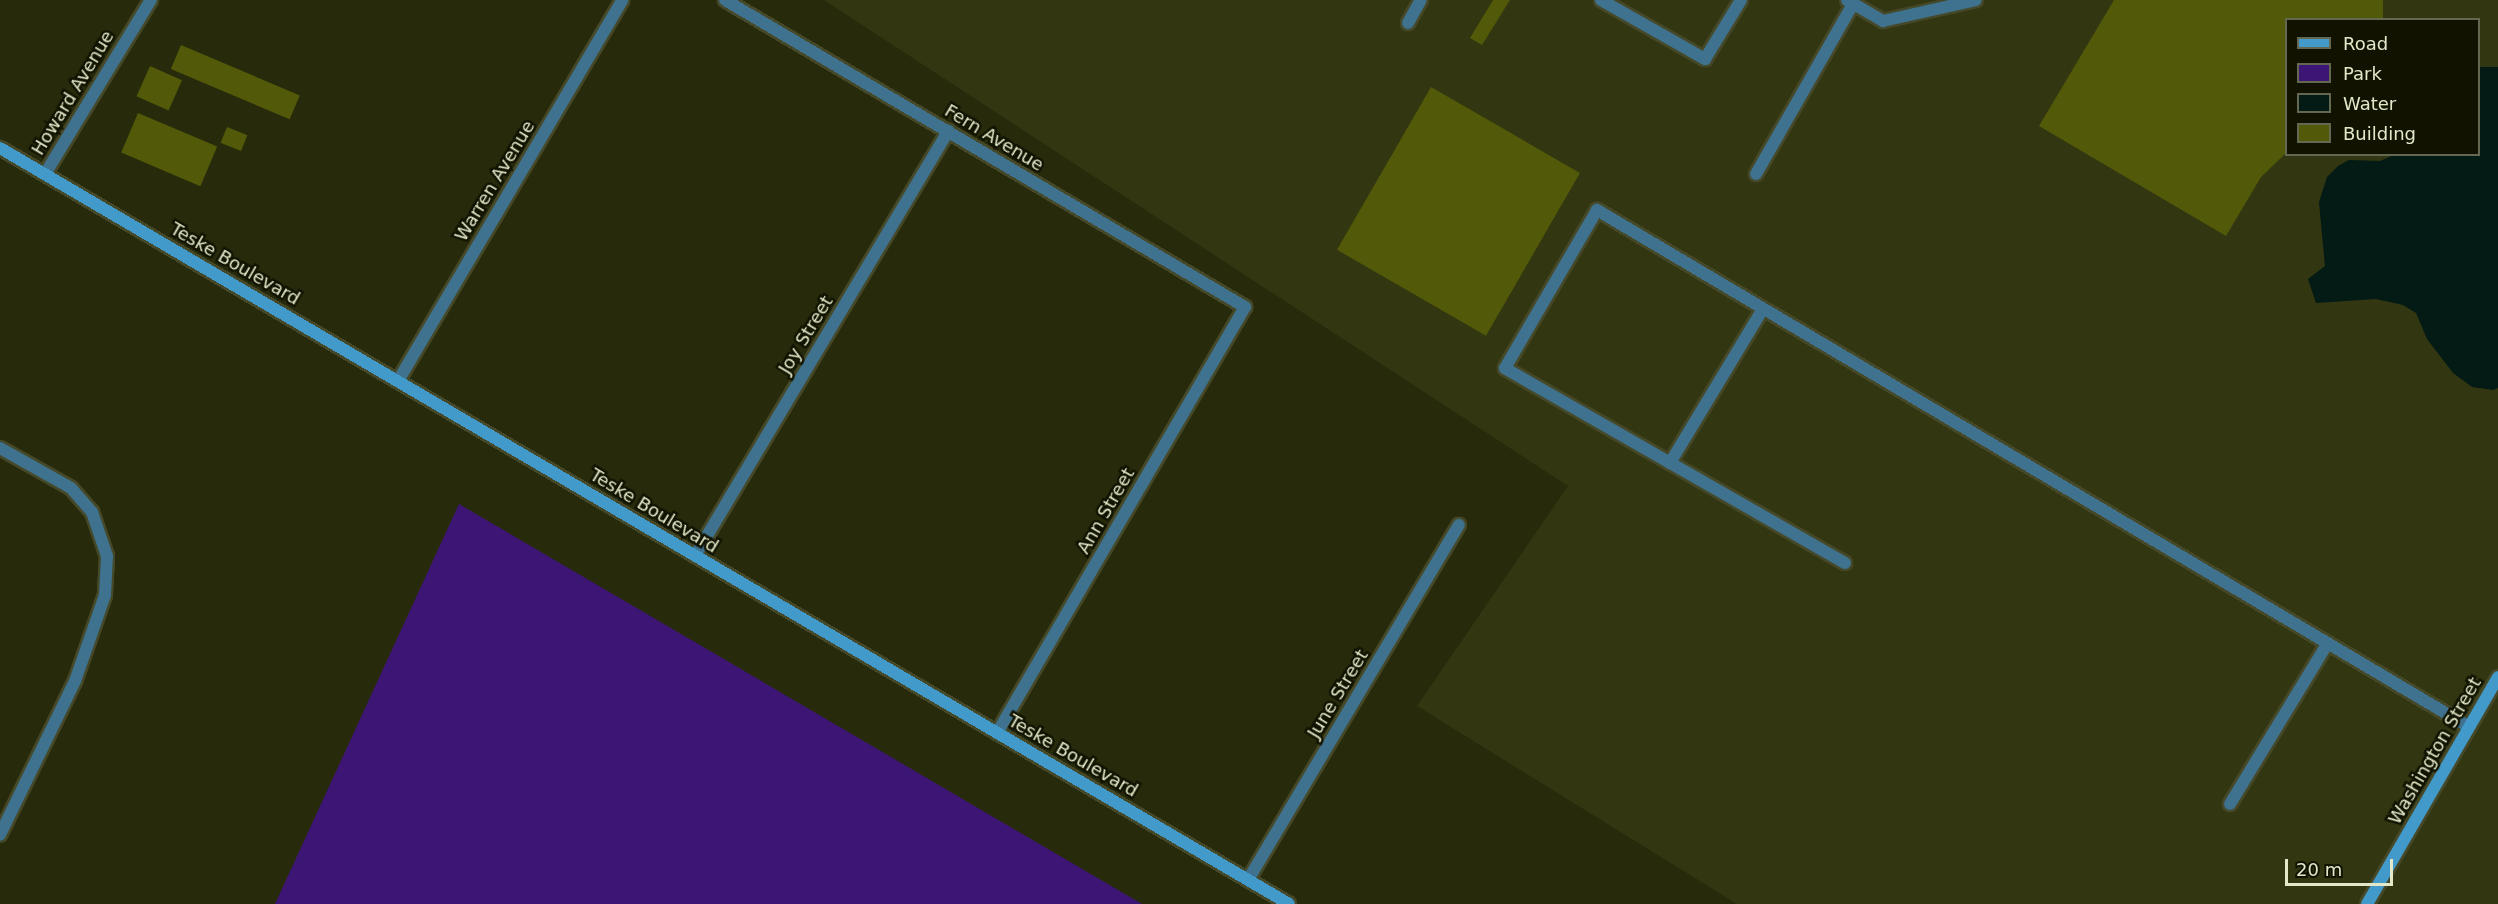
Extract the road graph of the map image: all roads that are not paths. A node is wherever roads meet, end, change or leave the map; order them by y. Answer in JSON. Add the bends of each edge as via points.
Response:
{"nodes":[{"id":1,"x":151,"y":0,"type":"edge"},
{"id":2,"x":622,"y":0,"type":"edge"},
{"id":3,"x":725,"y":0,"type":"edge"},
{"id":4,"x":1421,"y":0,"type":"edge"},
{"id":5,"x":1600,"y":0,"type":"edge"},
{"id":6,"x":1741,"y":0,"type":"edge"},
{"id":7,"x":1976,"y":0,"type":"edge"},
{"id":8,"x":1850,"y":2,"type":"edge"},
{"id":9,"x":1408,"y":23,"type":"dead end"},
{"id":10,"x":948,"y":131,"type":"junction"},
{"id":11,"x":0,"y":148,"type":"edge"},
{"id":12,"x":45,"y":174,"type":"junction"},
{"id":13,"x":1756,"y":174,"type":"dead end"},
{"id":14,"x":1245,"y":307,"type":"joint"},
{"id":15,"x":1763,"y":309,"type":"junction"},
{"id":16,"x":398,"y":381,"type":"junction"},
{"id":17,"x":0,"y":448,"type":"edge"},
{"id":18,"x":1670,"y":463,"type":"junction"},
{"id":19,"x":1459,"y":525,"type":"dead end"},
{"id":20,"x":695,"y":556,"type":"junction"},
{"id":21,"x":1845,"y":563,"type":"dead end"},
{"id":22,"x":2328,"y":643,"type":"junction"},
{"id":23,"x":2498,"y":678,"type":"edge"},
{"id":24,"x":2469,"y":727,"type":"junction"},
{"id":25,"x":998,"y":733,"type":"junction"},
{"id":26,"x":2230,"y":804,"type":"dead end"},
{"id":27,"x":0,"y":835,"type":"edge"},
{"id":28,"x":1248,"y":880,"type":"junction"},
{"id":29,"x":1289,"y":904,"type":"edge"},
{"id":30,"x":2367,"y":904,"type":"edge"}],
"edges":[{"from":1,"to":12,"type":"street","name":"Howard Avenue"},
{"from":2,"to":16,"type":"street","name":"Warren Avenue"},
{"from":3,"to":10,"type":"street","name":"Fern Avenue"},
{"from":4,"to":9,"type":"street"},
{"from":5,"to":6,"type":"street","via":[[1705,60]]},
{"from":7,"to":8,"type":"street","via":[[1883,21]]},
{"from":8,"to":13,"type":"street"},
{"from":10,"to":14,"type":"street","name":"Fern Avenue"},
{"from":10,"to":20,"type":"street","name":"Joy Street"},
{"from":11,"to":12,"type":"street","name":"Teske Boulevard"},
{"from":12,"to":16,"type":"street","name":"Teske Boulevard"},
{"from":14,"to":25,"type":"street","name":"Ann Street"},
{"from":15,"to":18,"type":"street"},
{"from":15,"to":18,"type":"street","via":[[1597,210],[1505,368]]},
{"from":15,"to":22,"type":"street"},
{"from":16,"to":20,"type":"street","name":"Teske Boulevard"},
{"from":17,"to":27,"type":"street","via":[[71,488],[92,512],[107,556],[105,595],[75,681]]},
{"from":18,"to":21,"type":"street"},
{"from":19,"to":28,"type":"street","name":"June Street"},
{"from":20,"to":25,"type":"street","name":"Teske Boulevard"},
{"from":22,"to":24,"type":"street"},
{"from":22,"to":26,"type":"street"},
{"from":23,"to":24,"type":"street","name":"Washington Street"},
{"from":24,"to":30,"type":"street","name":"Washington Street"},
{"from":25,"to":28,"type":"street","name":"Teske Boulevard"},
{"from":28,"to":29,"type":"street","name":"Teske Boulevard"}]}
